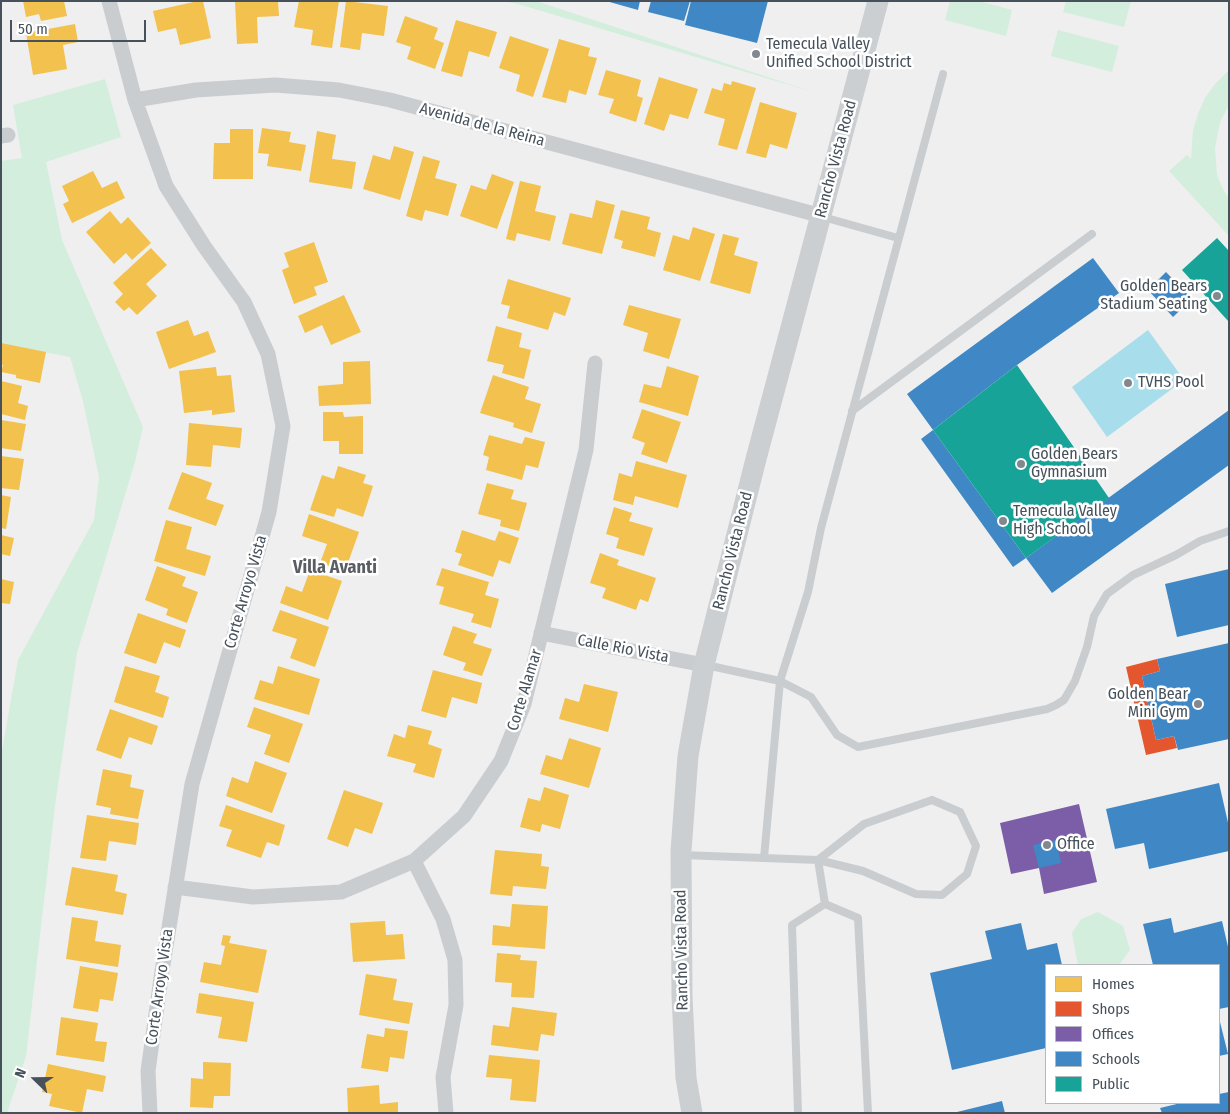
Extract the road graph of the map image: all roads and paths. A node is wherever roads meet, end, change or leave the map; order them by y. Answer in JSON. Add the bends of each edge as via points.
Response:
{"nodes":[{"id":1,"x":109,"y":1,"type":"edge"},
{"id":2,"x":878,"y":1,"type":"edge"},
{"id":3,"x":943,"y":74,"type":"dead end"},
{"id":4,"x":135,"y":100,"type":"junction"},
{"id":5,"x":822,"y":216,"type":"junction"},
{"id":6,"x":1092,"y":234,"type":"dead end"},
{"id":7,"x":898,"y":238,"type":"junction"},
{"id":8,"x":595,"y":363,"type":"dead end"},
{"id":9,"x":852,"y":411,"type":"junction"},
{"id":10,"x":1229,"y":531,"type":"edge"},
{"id":11,"x":542,"y":633,"type":"junction"},
{"id":12,"x":704,"y":665,"type":"junction"},
{"id":13,"x":780,"y":681,"type":"junction"},
{"id":14,"x":681,"y":855,"type":"junction"},
{"id":15,"x":764,"y":858,"type":"junction"},
{"id":16,"x":818,"y":860,"type":"junction"},
{"id":17,"x":414,"y":862,"type":"junction"},
{"id":18,"x":175,"y":887,"type":"junction"},
{"id":19,"x":826,"y":904,"type":"junction"},
{"id":20,"x":150,"y":1113,"type":"edge"},
{"id":21,"x":446,"y":1113,"type":"edge"},
{"id":22,"x":692,"y":1113,"type":"edge"},
{"id":23,"x":798,"y":1113,"type":"edge"},
{"id":24,"x":868,"y":1113,"type":"edge"}],
"edges":[{"from":1,"to":4,"type":"street","name":"Corte Arroyo Vista"},
{"from":2,"to":5,"type":"main road","name":"Rancho Vista Road"},
{"from":3,"to":7,"type":"lane"},
{"from":4,"to":5,"type":"street","name":"Avenida de la Reina","via":[[196,90],[275,85],[339,90],[390,100]]},
{"from":4,"to":18,"type":"street","name":"Corte Arroyo Vista","via":[[166,186],[244,302],[268,354],[283,426],[269,512],[192,784]]},
{"from":5,"to":7,"type":"lane"},
{"from":5,"to":12,"type":"main road","name":"Rancho Vista Road"},
{"from":6,"to":9,"type":"lane"},
{"from":7,"to":9,"type":"lane"},
{"from":8,"to":11,"type":"street","name":"Corte Alamar","via":[[586,450]]},
{"from":9,"to":13,"type":"lane","via":[[808,592]]},
{"from":10,"to":13,"type":"lane","via":[[1200,541],[1133,575],[1107,594],[1094,616],[1075,681],[1064,700],[1047,709],[858,747],[837,735],[811,697]]},
{"from":11,"to":12,"type":"street","name":"Calle Rio Vista"},
{"from":11,"to":17,"type":"street","name":"Corte Alamar","via":[[524,704],[501,761],[464,816]]},
{"from":12,"to":13,"type":"lane"},
{"from":12,"to":14,"type":"main road","name":"Rancho Vista Road","via":[[688,756]]},
{"from":13,"to":15,"type":"lane"},
{"from":14,"to":15,"type":"lane"},
{"from":14,"to":22,"type":"main road","name":"Rancho Vista Road","via":[[682,996],[686,1078]]},
{"from":15,"to":16,"type":"lane"},
{"from":16,"to":16,"type":"lane","via":[[863,871],[916,894],[942,895],[967,874],[976,846],[960,812],[932,800],[864,824]]},
{"from":16,"to":19,"type":"lane"},
{"from":17,"to":18,"type":"street","name":"Corte Alamar","via":[[340,892],[253,897]]},
{"from":17,"to":21,"type":"street","via":[[443,919],[455,960],[456,1005],[443,1077]]},
{"from":18,"to":20,"type":"street","name":"Corte Arroyo Vista","via":[[148,1071]]},
{"from":19,"to":23,"type":"lane","via":[[792,925]]},
{"from":19,"to":24,"type":"lane","via":[[858,918]]}]}
